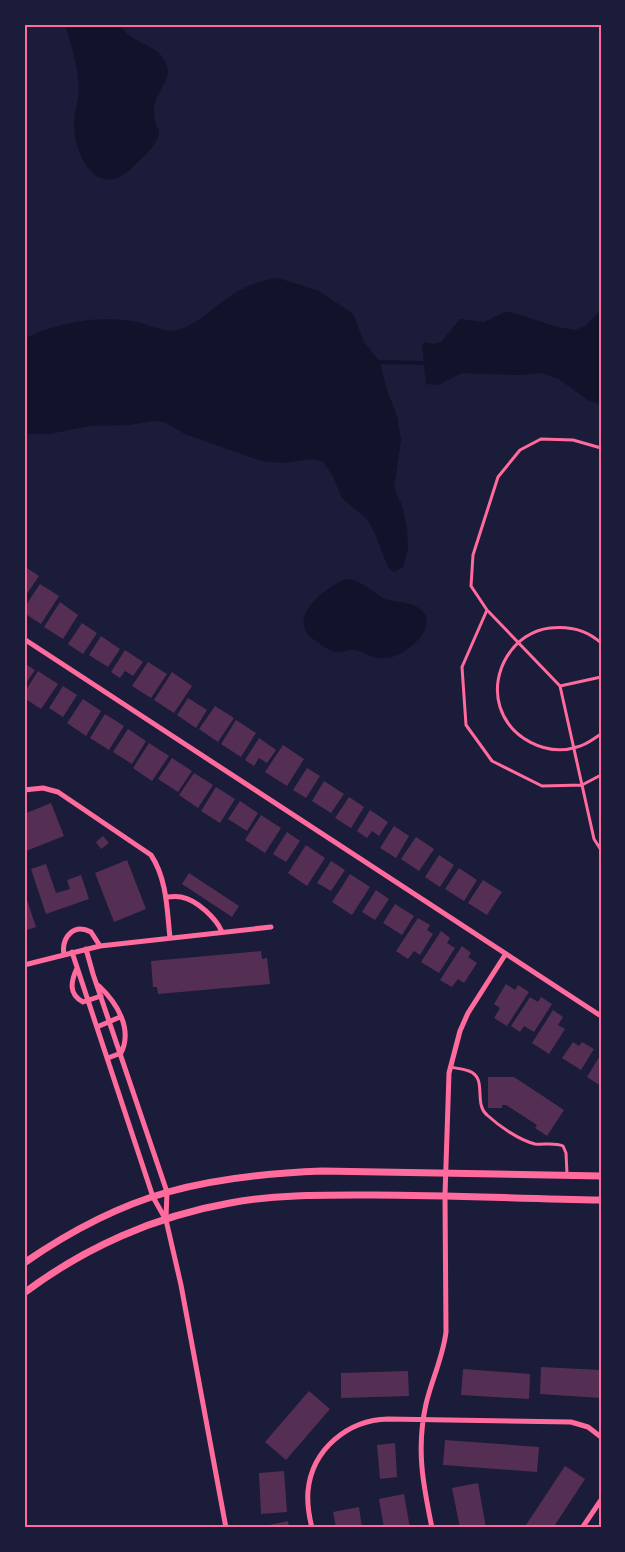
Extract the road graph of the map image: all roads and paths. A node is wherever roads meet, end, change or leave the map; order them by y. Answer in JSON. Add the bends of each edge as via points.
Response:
{"nodes":[{"id":1,"x":601,"y":448,"type":"edge"},
{"id":2,"x":487,"y":610,"type":"junction"},
{"id":3,"x":24,"y":639,"type":"edge"},
{"id":4,"x":519,"y":642,"type":"junction"},
{"id":5,"x":601,"y":644,"type":"edge"},
{"id":6,"x":601,"y":678,"type":"edge"},
{"id":7,"x":560,"y":686,"type":"junction"},
{"id":8,"x":601,"y":734,"type":"edge"},
{"id":9,"x":575,"y":748,"type":"junction"},
{"id":10,"x":601,"y":775,"type":"edge"},
{"id":11,"x":582,"y":785,"type":"junction"},
{"id":12,"x":24,"y":790,"type":"edge"},
{"id":13,"x":601,"y":850,"type":"edge"},
{"id":14,"x":166,"y":897,"type":"junction"},
{"id":15,"x":271,"y":927,"type":"dead end"},
{"id":16,"x":222,"y":932,"type":"junction"},
{"id":17,"x":170,"y":938,"type":"junction"},
{"id":18,"x":100,"y":946,"type":"junction"},
{"id":19,"x":86,"y":949,"type":"junction"},
{"id":20,"x":72,"y":952,"type":"junction"},
{"id":21,"x":64,"y":955,"type":"junction"},
{"id":22,"x":505,"y":955,"type":"junction"},
{"id":23,"x":24,"y":965,"type":"edge"},
{"id":24,"x":78,"y":968,"type":"junction"},
{"id":25,"x":98,"y":985,"type":"junction"},
{"id":26,"x":101,"y":996,"type":"junction"},
{"id":27,"x":89,"y":1000,"type":"junction"},
{"id":28,"x":601,"y":1016,"type":"edge"},
{"id":29,"x":120,"y":1017,"type":"junction"},
{"id":30,"x":110,"y":1021,"type":"junction"},
{"id":31,"x":97,"y":1027,"type":"junction"},
{"id":32,"x":121,"y":1053,"type":"junction"},
{"id":33,"x":108,"y":1058,"type":"junction"},
{"id":34,"x":450,"y":1067,"type":"junction"},
{"id":35,"x":140,"y":1113,"type":"junction"},
{"id":36,"x":126,"y":1117,"type":"junction"},
{"id":37,"x":446,"y":1173,"type":"junction"},
{"id":38,"x":567,"y":1176,"type":"junction"},
{"id":39,"x":601,"y":1176,"type":"edge"},
{"id":40,"x":167,"y":1192,"type":"junction"},
{"id":41,"x":445,"y":1195,"type":"junction"},
{"id":42,"x":153,"y":1197,"type":"junction"},
{"id":43,"x":601,"y":1200,"type":"edge"},
{"id":44,"x":166,"y":1220,"type":"junction"},
{"id":45,"x":24,"y":1263,"type":"edge"},
{"id":46,"x":24,"y":1293,"type":"edge"},
{"id":47,"x":423,"y":1420,"type":"junction"},
{"id":48,"x":601,"y":1437,"type":"edge"},
{"id":49,"x":601,"y":1500,"type":"edge"},
{"id":50,"x":226,"y":1528,"type":"edge"},
{"id":51,"x":312,"y":1528,"type":"edge"},
{"id":52,"x":432,"y":1528,"type":"edge"},
{"id":53,"x":582,"y":1528,"type":"edge"}],
"edges":[{"from":1,"to":2,"type":"lane","via":[[573,440],[541,439],[520,450],[498,477],[472,555],[471,586]]},
{"from":2,"to":4,"type":"lane"},
{"from":2,"to":11,"type":"lane","via":[[462,666],[466,725],[492,761],[542,786]]},
{"from":3,"to":22,"type":"street"},
{"from":4,"to":5,"type":"lane","via":[[543,629],[563,627],[582,631]]},
{"from":4,"to":7,"type":"lane"},
{"from":4,"to":9,"type":"lane","via":[[501,668],[497,687],[508,724],[524,739],[543,748]]},
{"from":6,"to":7,"type":"lane"},
{"from":7,"to":9,"type":"lane"},
{"from":8,"to":9,"type":"lane"},
{"from":9,"to":11,"type":"lane"},
{"from":10,"to":11,"type":"lane"},
{"from":11,"to":13,"type":"lane","via":[[594,839]]},
{"from":12,"to":14,"type":"street","via":[[43,788],[58,792],[141,847],[157,865]]},
{"from":14,"to":16,"type":"street","via":[[181,897],[195,904],[213,916]]},
{"from":14,"to":17,"type":"street"},
{"from":15,"to":16,"type":"street"},
{"from":16,"to":17,"type":"street"},
{"from":17,"to":18,"type":"street"},
{"from":18,"to":19,"type":"street"},
{"from":18,"to":21,"type":"street","via":[[91,932],[79,928],[65,939]]},
{"from":19,"to":20,"type":"street"},
{"from":19,"to":25,"type":"street"},
{"from":20,"to":21,"type":"street"},
{"from":20,"to":24,"type":"street"},
{"from":21,"to":23,"type":"street"},
{"from":22,"to":28,"type":"street"},
{"from":22,"to":34,"type":"street","via":[[468,1013]]},
{"from":24,"to":27,"type":"street"},
{"from":24,"to":27,"type":"street","via":[[72,978],[72,990],[80,1001]]},
{"from":25,"to":26,"type":"street"},
{"from":25,"to":29,"type":"street","via":[[114,1001]]},
{"from":26,"to":27,"type":"street"},
{"from":26,"to":30,"type":"street"},
{"from":27,"to":31,"type":"street"},
{"from":29,"to":30,"type":"street"},
{"from":29,"to":32,"type":"street","via":[[127,1038]]},
{"from":30,"to":31,"type":"street"},
{"from":30,"to":32,"type":"street"},
{"from":31,"to":33,"type":"street"},
{"from":32,"to":33,"type":"street"},
{"from":32,"to":35,"type":"street"},
{"from":33,"to":36,"type":"street"},
{"from":34,"to":37,"type":"street"},
{"from":34,"to":38,"type":"lane","via":[[471,1072],[478,1078],[479,1104],[488,1116],[529,1142],[562,1146]]},
{"from":35,"to":36,"type":"street"},
{"from":35,"to":40,"type":"street"},
{"from":36,"to":42,"type":"street"},
{"from":37,"to":38,"type":"street"},
{"from":37,"to":40,"type":"street","via":[[278,1173]]},
{"from":37,"to":41,"type":"street"},
{"from":38,"to":39,"type":"street"},
{"from":40,"to":42,"type":"street"},
{"from":40,"to":44,"type":"street"},
{"from":41,"to":43,"type":"street"},
{"from":41,"to":44,"type":"street","via":[[271,1197],[228,1203]]},
{"from":41,"to":47,"type":"street","via":[[446,1332]]},
{"from":42,"to":44,"type":"street"},
{"from":42,"to":45,"type":"street","via":[[89,1224]]},
{"from":44,"to":46,"type":"street","via":[[112,1239]]},
{"from":44,"to":50,"type":"street"},
{"from":47,"to":48,"type":"street","via":[[571,1422],[588,1427]]},
{"from":47,"to":51,"type":"street","via":[[368,1421],[348,1429],[332,1442],[319,1457],[309,1483]]},
{"from":47,"to":52,"type":"street","via":[[421,1464]]},
{"from":49,"to":53,"type":"street"}]}
